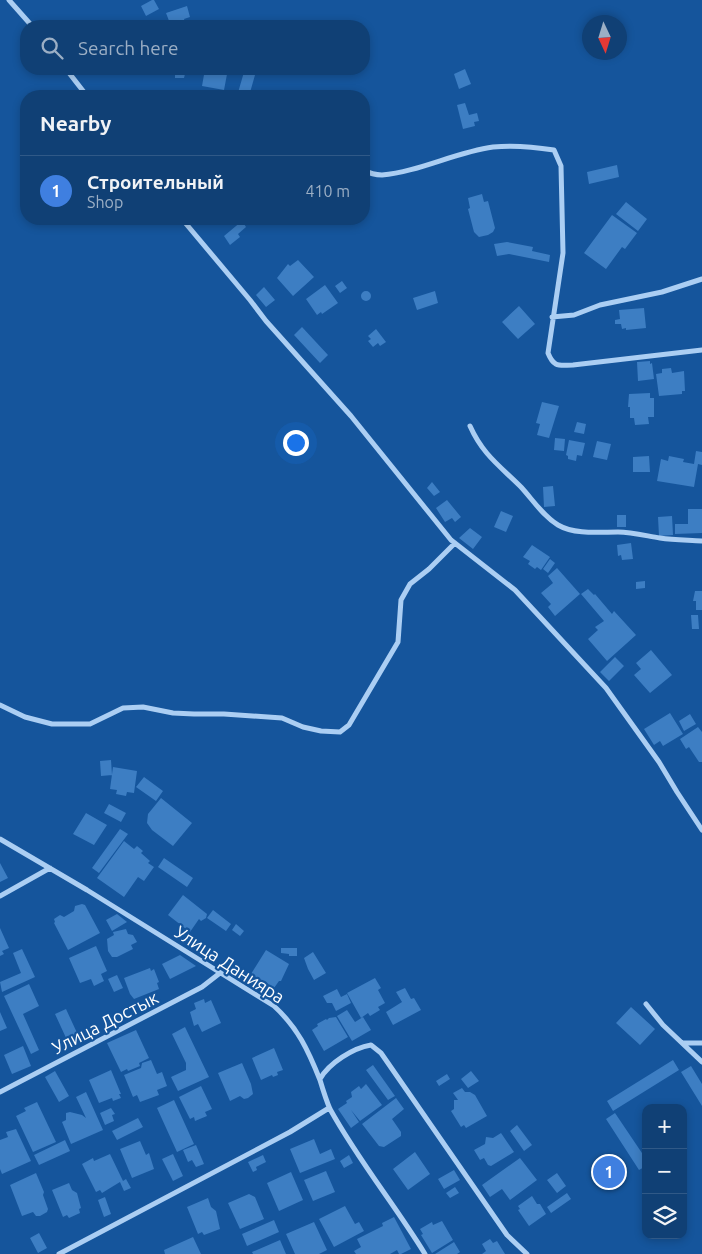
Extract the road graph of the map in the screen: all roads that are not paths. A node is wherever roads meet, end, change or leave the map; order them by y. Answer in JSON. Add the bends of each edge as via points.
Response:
{"nodes":[{"id":1,"x":9,"y":0,"type":"edge"},
{"id":2,"x":27,"y":20,"type":"edge"},
{"id":3,"x":71,"y":75,"type":"edge"},
{"id":4,"x":82,"y":90,"type":"edge"},
{"id":5,"x":370,"y":172,"type":"edge"},
{"id":6,"x":187,"y":225,"type":"edge"},
{"id":7,"x":702,"y":278,"type":"edge"},
{"id":8,"x":552,"y":317,"type":"junction"},
{"id":9,"x":702,"y":350,"type":"edge"},
{"id":10,"x":470,"y":426,"type":"dead end"},
{"id":11,"x":702,"y":540,"type":"edge"},
{"id":12,"x":455,"y":543,"type":"junction"},
{"id":13,"x":0,"y":705,"type":"edge"},
{"id":14,"x":702,"y":830,"type":"edge"},
{"id":15,"x":0,"y":839,"type":"edge"},
{"id":16,"x":50,"y":868,"type":"junction"},
{"id":17,"x":0,"y":896,"type":"edge"},
{"id":18,"x":220,"y":973,"type":"junction"},
{"id":19,"x":646,"y":1004,"type":"dead end"},
{"id":20,"x":682,"y":1043,"type":"junction"},
{"id":21,"x":702,"y":1043,"type":"edge"},
{"id":22,"x":702,"y":1062,"type":"edge"},
{"id":23,"x":320,"y":1079,"type":"junction"},
{"id":24,"x":0,"y":1092,"type":"edge"},
{"id":25,"x":330,"y":1108,"type":"junction"},
{"id":26,"x":422,"y":1253,"type":"edge"},
{"id":27,"x":59,"y":1254,"type":"edge"},
{"id":28,"x":527,"y":1254,"type":"edge"}],
"edges":[{"from":1,"to":2,"type":"street"},
{"from":3,"to":4,"type":"street"},
{"from":5,"to":8,"type":"street","via":[[380,175],[403,171],[462,153],[495,147],[554,150],[562,166],[563,254]]},
{"from":6,"to":12,"type":"street"},
{"from":7,"to":8,"type":"street","via":[[662,292],[600,305],[574,316]]},
{"from":8,"to":9,"type":"street","via":[[548,353],[551,362],[557,365]]},
{"from":10,"to":11,"type":"street","via":[[477,441],[495,463],[559,526],[588,532]]},
{"from":12,"to":13,"type":"street","via":[[410,584],[401,600],[398,642],[349,725],[340,732],[304,727],[282,718],[180,713],[143,707],[123,708],[90,724],[52,724],[25,717]]},
{"from":12,"to":14,"type":"street","via":[[515,590],[606,688]]},
{"from":15,"to":16,"type":"street","name":"Улица Данияра"},
{"from":16,"to":17,"type":"street"},
{"from":16,"to":18,"type":"street","name":"Улица Данияра"},
{"from":18,"to":23,"type":"street","name":"Улица Данияра","via":[[274,1006],[287,1018],[299,1033]]},
{"from":18,"to":24,"type":"street","name":"Улица Достык","via":[[202,987]]},
{"from":19,"to":20,"type":"street"},
{"from":20,"to":21,"type":"street"},
{"from":20,"to":22,"type":"street"},
{"from":23,"to":25,"type":"street","name":"Улица Данияра"},
{"from":23,"to":28,"type":"street","via":[[350,1052],[371,1045],[381,1053],[507,1235]]},
{"from":25,"to":26,"type":"street","name":"Улица Данияра"},
{"from":25,"to":27,"type":"street"}]}
